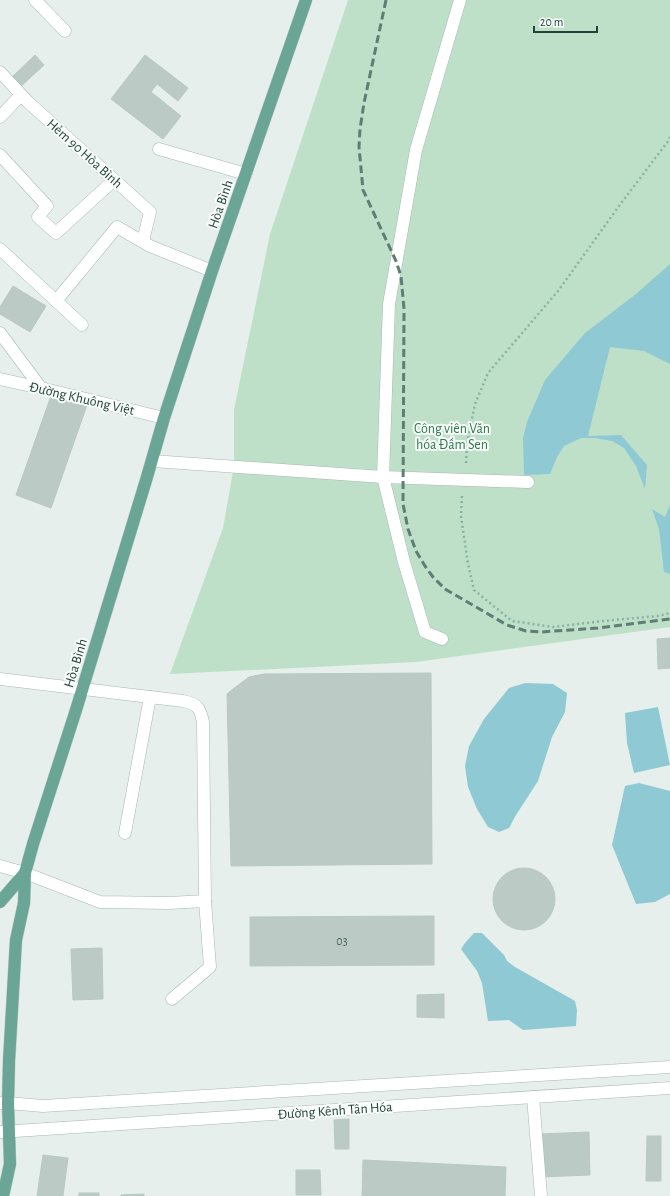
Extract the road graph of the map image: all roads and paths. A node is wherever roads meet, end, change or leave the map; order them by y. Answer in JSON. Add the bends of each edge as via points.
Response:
{"nodes":[{"id":1,"x":35,"y":0,"type":"edge"},
{"id":2,"x":460,"y":0,"type":"edge"},
{"id":3,"x":303,"y":1,"type":"edge"},
{"id":4,"x":65,"y":31,"type":"dead end"},
{"id":5,"x":0,"y":72,"type":"edge"},
{"id":6,"x":21,"y":95,"type":"junction"},
{"id":7,"x":0,"y":117,"type":"edge"},
{"id":8,"x":670,"y":137,"type":"edge"},
{"id":9,"x":159,"y":148,"type":"dead end"},
{"id":10,"x":0,"y":155,"type":"edge"},
{"id":11,"x":246,"y":174,"type":"junction"},
{"id":12,"x":114,"y":180,"type":"junction"},
{"id":13,"x":143,"y":241,"type":"junction"},
{"id":14,"x":0,"y":249,"type":"edge"},
{"id":15,"x":212,"y":271,"type":"junction"},
{"id":16,"x":56,"y":301,"type":"junction"},
{"id":17,"x":82,"y":325,"type":"dead end"},
{"id":18,"x":0,"y":333,"type":"edge"},
{"id":19,"x":0,"y":379,"type":"edge"},
{"id":20,"x":40,"y":388,"type":"junction"},
{"id":21,"x":164,"y":418,"type":"junction"},
{"id":22,"x":152,"y":461,"type":"junction"},
{"id":23,"x":383,"y":477,"type":"junction"},
{"id":24,"x":464,"y":480,"type":"junction"},
{"id":25,"x":528,"y":482,"type":"dead end"},
{"id":26,"x":670,"y":613,"type":"edge"},
{"id":27,"x":442,"y":639,"type":"dead end"},
{"id":28,"x":0,"y":678,"type":"edge"},
{"id":29,"x":82,"y":689,"type":"junction"},
{"id":30,"x":150,"y":697,"type":"junction"},
{"id":31,"x":125,"y":833,"type":"dead end"},
{"id":32,"x":0,"y":866,"type":"edge"},
{"id":33,"x":25,"y":873,"type":"junction"},
{"id":34,"x":205,"y":901,"type":"junction"},
{"id":35,"x":0,"y":902,"type":"edge"},
{"id":36,"x":172,"y":1000,"type":"dead end"},
{"id":37,"x":670,"y":1067,"type":"edge"},
{"id":38,"x":670,"y":1088,"type":"edge"},
{"id":39,"x":533,"y":1097,"type":"junction"},
{"id":40,"x":4,"y":1103,"type":"edge"},
{"id":41,"x":5,"y":1132,"type":"edge"},
{"id":42,"x":3,"y":1196,"type":"edge"},
{"id":43,"x":541,"y":1196,"type":"edge"}],
"edges":[{"from":1,"to":4,"type":"street"},
{"from":2,"to":23,"type":"street","via":[[416,150],[389,304]]},
{"from":3,"to":11,"type":"main road","name":"Hòa Bình"},
{"from":5,"to":6,"type":"street","name":"Hẻm 90 Hòa Bình"},
{"from":6,"to":7,"type":"street"},
{"from":6,"to":12,"type":"street","name":"Hẻm 90 Hòa Bình"},
{"from":8,"to":24,"type":"path","via":[[558,291],[488,373],[475,404],[467,444]]},
{"from":9,"to":11,"type":"street"},
{"from":10,"to":12,"type":"street","via":[[47,206],[38,217],[56,233]]},
{"from":11,"to":15,"type":"main road","name":"Hòa Bình"},
{"from":12,"to":13,"type":"street","name":"Hẻm 90 Hòa Bình","via":[[150,212]]},
{"from":13,"to":15,"type":"street"},
{"from":13,"to":16,"type":"street","via":[[117,227]]},
{"from":14,"to":16,"type":"street"},
{"from":15,"to":21,"type":"main road","name":"Hòa Bình"},
{"from":16,"to":17,"type":"street"},
{"from":18,"to":20,"type":"street"},
{"from":19,"to":20,"type":"street","name":"Đường Khuông Việt"},
{"from":20,"to":21,"type":"street","name":"Đường Khuông Việt"},
{"from":21,"to":22,"type":"main road","name":"Hòa Bình"},
{"from":22,"to":23,"type":"street"},
{"from":22,"to":29,"type":"main road","name":"Hòa Bình"},
{"from":23,"to":24,"type":"street"},
{"from":23,"to":27,"type":"street","via":[[425,632]]},
{"from":24,"to":25,"type":"street"},
{"from":24,"to":26,"type":"path","via":[[461,516],[474,590],[512,621],[553,627]]},
{"from":28,"to":29,"type":"street"},
{"from":29,"to":30,"type":"street"},
{"from":29,"to":33,"type":"main road","name":"Hòa Bình"},
{"from":30,"to":31,"type":"street"},
{"from":30,"to":34,"type":"street","via":[[193,703],[201,711]]},
{"from":32,"to":33,"type":"street"},
{"from":33,"to":34,"type":"street","via":[[100,902]]},
{"from":33,"to":35,"type":"main road","name":"Hòa Bình"},
{"from":33,"to":40,"type":"main road","name":"Hòa Bình","via":[[24,903],[16,940]]},
{"from":34,"to":36,"type":"street","via":[[210,967]]},
{"from":37,"to":40,"type":"street","name":"Đường Kênh Tân Hóa","via":[[43,1106]]},
{"from":38,"to":39,"type":"street","name":"Đường Kênh Tân Hóa"},
{"from":39,"to":41,"type":"street","name":"Đường Kênh Tân Hóa"},
{"from":39,"to":43,"type":"street"},
{"from":40,"to":41,"type":"main road","name":"Hòa Bình"},
{"from":41,"to":42,"type":"main road","name":"Hòa Bình","via":[[10,1164]]}]}
